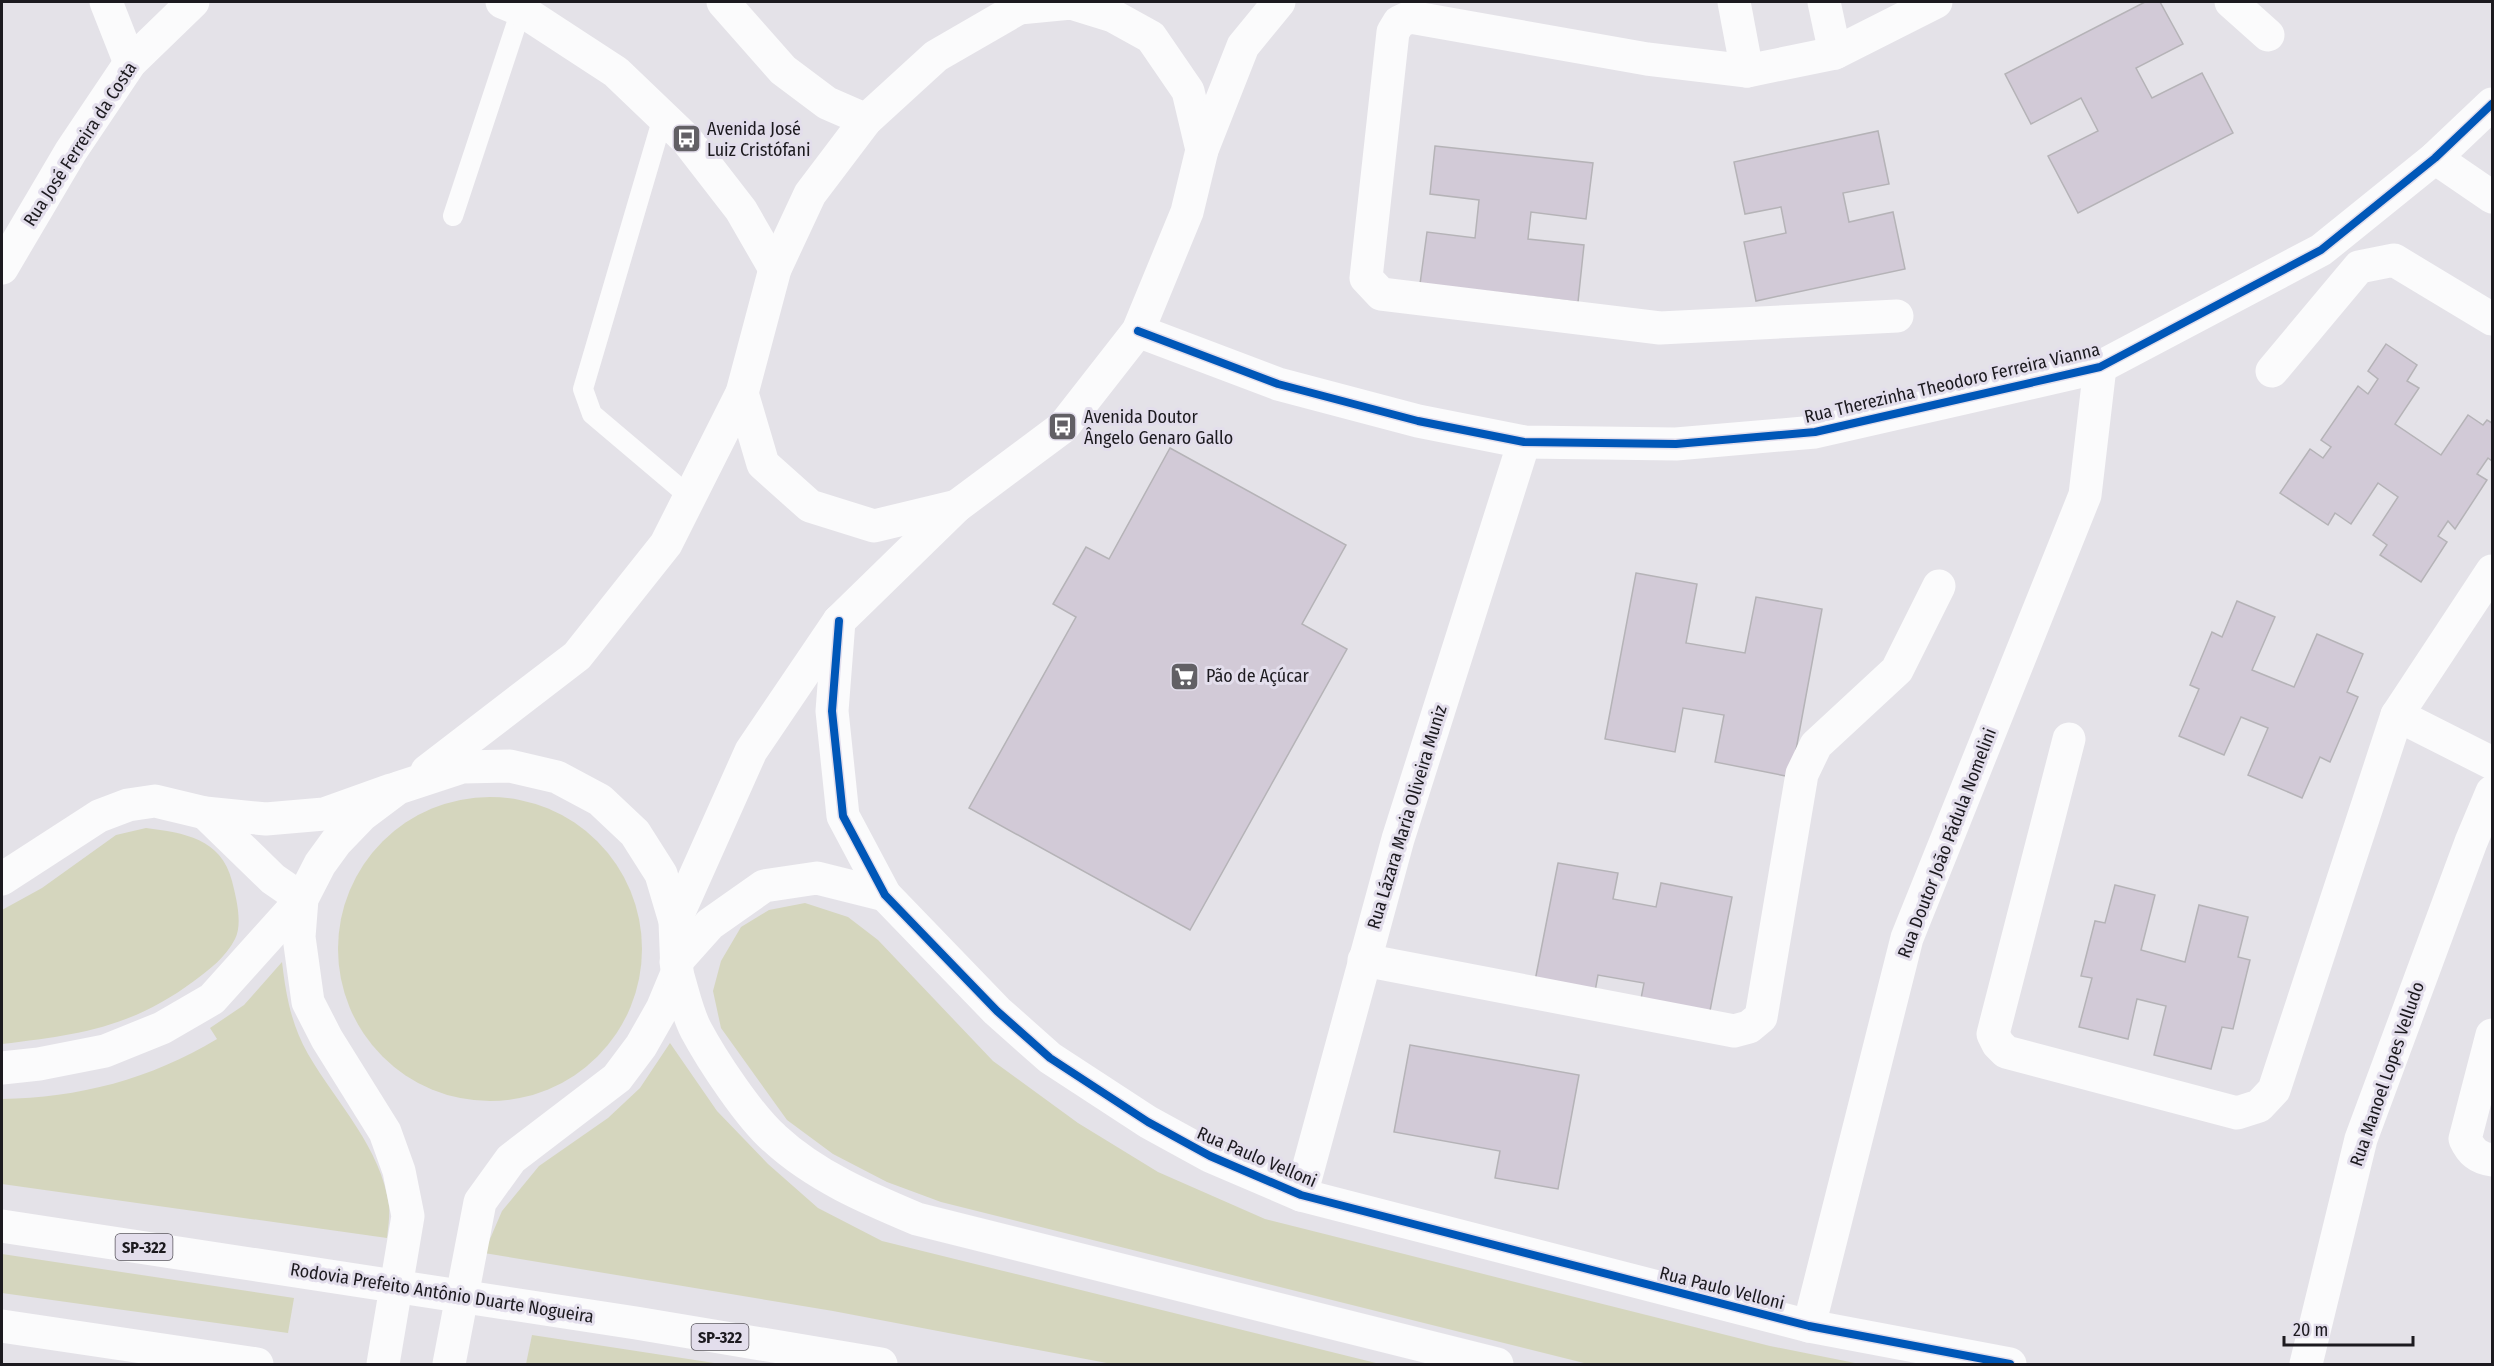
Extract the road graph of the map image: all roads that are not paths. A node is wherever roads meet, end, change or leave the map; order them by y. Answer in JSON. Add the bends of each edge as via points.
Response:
{"nodes":[{"id":1,"x":106,"y":2,"type":"edge"},
{"id":2,"x":193,"y":2,"type":"edge"},
{"id":3,"x":723,"y":2,"type":"edge"},
{"id":4,"x":1279,"y":2,"type":"edge"},
{"id":5,"x":1734,"y":2,"type":"edge"},
{"id":6,"x":1824,"y":2,"type":"edge"},
{"id":7,"x":1936,"y":2,"type":"edge"},
{"id":8,"x":2230,"y":2,"type":"edge"},
{"id":9,"x":1021,"y":5,"type":"edge"},
{"id":10,"x":512,"y":6,"type":"edge"},
{"id":11,"x":2268,"y":35,"type":"dead end"},
{"id":12,"x":1835,"y":53,"type":"junction"},
{"id":13,"x":130,"y":63,"type":"junction"},
{"id":14,"x":1747,"y":71,"type":"junction"},
{"id":15,"x":2493,"y":104,"type":"edge"},
{"id":16,"x":663,"y":117,"type":"junction"},
{"id":17,"x":866,"y":120,"type":"junction"},
{"id":18,"x":1202,"y":150,"type":"junction"},
{"id":19,"x":2435,"y":158,"type":"junction"},
{"id":20,"x":2493,"y":197,"type":"edge"},
{"id":21,"x":453,"y":216,"type":"dead end"},
{"id":22,"x":2,"y":268,"type":"edge"},
{"id":23,"x":774,"y":269,"type":"junction"},
{"id":24,"x":1897,"y":316,"type":"dead end"},
{"id":25,"x":2493,"y":319,"type":"edge"},
{"id":26,"x":1138,"y":331,"type":"junction"},
{"id":27,"x":2100,"y":367,"type":"junction"},
{"id":28,"x":2272,"y":371,"type":"dead end"},
{"id":29,"x":742,"y":393,"type":"junction"},
{"id":30,"x":1524,"y":442,"type":"junction"},
{"id":31,"x":690,"y":497,"type":"junction"},
{"id":32,"x":957,"y":506,"type":"junction"},
{"id":33,"x":2493,"y":571,"type":"edge"},
{"id":34,"x":1939,"y":586,"type":"dead end"},
{"id":35,"x":839,"y":621,"type":"junction"},
{"id":36,"x":2397,"y":715,"type":"junction"},
{"id":37,"x":2069,"y":740,"type":"dead end"},
{"id":38,"x":2493,"y":763,"type":"edge"},
{"id":39,"x":407,"y":784,"type":"junction"},
{"id":40,"x":2493,"y":792,"type":"edge"},
{"id":41,"x":205,"y":813,"type":"junction"},
{"id":42,"x":2482,"y":847,"type":"edge"},
{"id":43,"x":2,"y":879,"type":"edge"},
{"id":44,"x":885,"y":895,"type":"junction"},
{"id":45,"x":302,"y":899,"type":"junction"},
{"id":46,"x":675,"y":921,"type":"junction"},
{"id":47,"x":1364,"y":960,"type":"junction"},
{"id":48,"x":676,"y":968,"type":"junction"},
{"id":49,"x":2493,"y":1035,"type":"edge"},
{"id":50,"x":2,"y":1068,"type":"edge"},
{"id":51,"x":2493,"y":1161,"type":"edge"},
{"id":52,"x":1301,"y":1195,"type":"junction"},
{"id":53,"x":2,"y":1226,"type":"edge"},
{"id":54,"x":2,"y":1326,"type":"edge"},
{"id":55,"x":1809,"y":1326,"type":"junction"},
{"id":56,"x":257,"y":1365,"type":"edge"},
{"id":57,"x":383,"y":1365,"type":"edge"},
{"id":58,"x":449,"y":1365,"type":"edge"},
{"id":59,"x":881,"y":1365,"type":"edge"},
{"id":60,"x":1497,"y":1365,"type":"edge"},
{"id":61,"x":2010,"y":1365,"type":"edge"},
{"id":62,"x":2306,"y":1365,"type":"edge"}],
"edges":[{"from":1,"to":13,"type":"main road"},
{"from":2,"to":13,"type":"main road","name":"Rua José Ferreira da Costa"},
{"from":3,"to":17,"type":"main road","via":[[783,70],[827,103]]},
{"from":4,"to":18,"type":"main road","via":[[1243,46]]},
{"from":5,"to":14,"type":"main road"},
{"from":6,"to":12,"type":"main road"},
{"from":7,"to":12,"type":"main road"},
{"from":8,"to":11,"type":"main road"},
{"from":9,"to":17,"type":"main road","via":[[936,56]]},
{"from":9,"to":18,"type":"main road","via":[[1071,3],[1113,16],[1151,37],[1188,91]]},
{"from":10,"to":16,"type":"main road","via":[[616,72]]},
{"from":10,"to":21,"type":"lane"},
{"from":12,"to":14,"type":"main road"},
{"from":13,"to":22,"type":"main road","name":"Rua José Ferreira da Costa","via":[[71,151]]},
{"from":14,"to":24,"type":"main road","via":[[1647,59],[1410,17],[1399,22],[1393,32],[1366,278],[1381,294],[1660,328]]},
{"from":15,"to":19,"type":"main road","name":"Rua Therezinha Theodoro Ferreira Vianna"},
{"from":16,"to":23,"type":"main road","via":[[686,139],[741,210]]},
{"from":16,"to":31,"type":"lane","via":[[583,389],[592,414]]},
{"from":17,"to":23,"type":"main road","via":[[810,194]]},
{"from":18,"to":26,"type":"main road","via":[[1187,212]]},
{"from":19,"to":20,"type":"main road"},
{"from":19,"to":27,"type":"main road","name":"Rua Therezinha Theodoro Ferreira Vianna","via":[[2321,250]]},
{"from":23,"to":29,"type":"main road"},
{"from":25,"to":28,"type":"main road","via":[[2394,260],[2359,267]]},
{"from":26,"to":30,"type":"main road","name":"Rua Therezinha Theodoro Ferreira Vianna","via":[[1278,384],[1418,421]]},
{"from":26,"to":32,"type":"main road","via":[[1063,427]]},
{"from":27,"to":30,"type":"main road","name":"Rua Therezinha Theodoro Ferreira Vianna","via":[[1815,432],[1676,444]]},
{"from":27,"to":55,"type":"main road","name":"Rua Doutor João Pádula Nomelini","via":[[2085,495],[1907,938]]},
{"from":29,"to":31,"type":"main road"},
{"from":29,"to":32,"type":"main road","via":[[763,464],[810,506],[874,526]]},
{"from":30,"to":47,"type":"main road","name":"Rua Lázara Maria Oliveira Muniz","via":[[1398,839]]},
{"from":31,"to":39,"type":"main road","via":[[666,544],[577,656]]},
{"from":32,"to":35,"type":"main road"},
{"from":33,"to":36,"type":"main road"},
{"from":34,"to":47,"type":"main road","via":[[1897,670],[1816,745],[1802,774],[1761,1017],[1749,1027],[1734,1031]]},
{"from":35,"to":44,"type":"main road","name":"Rua Paulo Velloni","via":[[832,711],[843,816]]},
{"from":35,"to":46,"type":"main road","via":[[751,751]]},
{"from":36,"to":37,"type":"main road","via":[[2274,1090],[2259,1106],[2237,1113],[2006,1052],[1993,1034]]},
{"from":36,"to":38,"type":"main road"},
{"from":39,"to":41,"type":"main road","via":[[324,814],[266,819]]},
{"from":39,"to":45,"type":"main road","via":[[362,815],[336,842]]},
{"from":39,"to":46,"type":"main road","via":[[462,767],[510,766],[557,777],[600,800],[635,833],[661,874]]},
{"from":40,"to":42,"type":"main road","name":"Rua Manoel Lopes Velludo"},
{"from":41,"to":43,"type":"main road","via":[[155,801],[128,805],[99,816]]},
{"from":41,"to":45,"type":"main road","via":[[273,879]]},
{"from":42,"to":62,"type":"main road","name":"Rua Manoel Lopes Velludo","via":[[2361,1139]]},
{"from":44,"to":48,"type":"main road","via":[[817,878],[764,886],[710,924]]},
{"from":44,"to":52,"type":"main road","name":"Rua Paulo Velloni","via":[[997,1011],[1050,1058],[1148,1122],[1210,1156]]},
{"from":45,"to":50,"type":"main road","via":[[212,999],[162,1028],[105,1051]]},
{"from":45,"to":57,"type":"main road","via":[[299,937],[308,1002],[385,1132],[399,1171],[408,1216]]},
{"from":46,"to":48,"type":"main road"},
{"from":47,"to":52,"type":"main road","name":"Rua Lázara Maria Oliveira Muniz"},
{"from":48,"to":58,"type":"main road","via":[[652,1028],[617,1078],[511,1159],[480,1202]]},
{"from":48,"to":60,"type":"main road","via":[[695,1028],[766,1130],[813,1167],[856,1193],[917,1219]]},
{"from":49,"to":51,"type":"main road","via":[[2464,1139],[2471,1151]]},
{"from":52,"to":55,"type":"main road","name":"Rua Paulo Velloni"},
{"from":53,"to":59,"type":"main road","name":"Rodovia Prefeito Antônio Duarte Nogueira","number":"SP-322","via":[[559,1311]]},
{"from":54,"to":56,"type":"main road"},
{"from":55,"to":61,"type":"main road","name":"Rua Paulo Velloni"}]}
